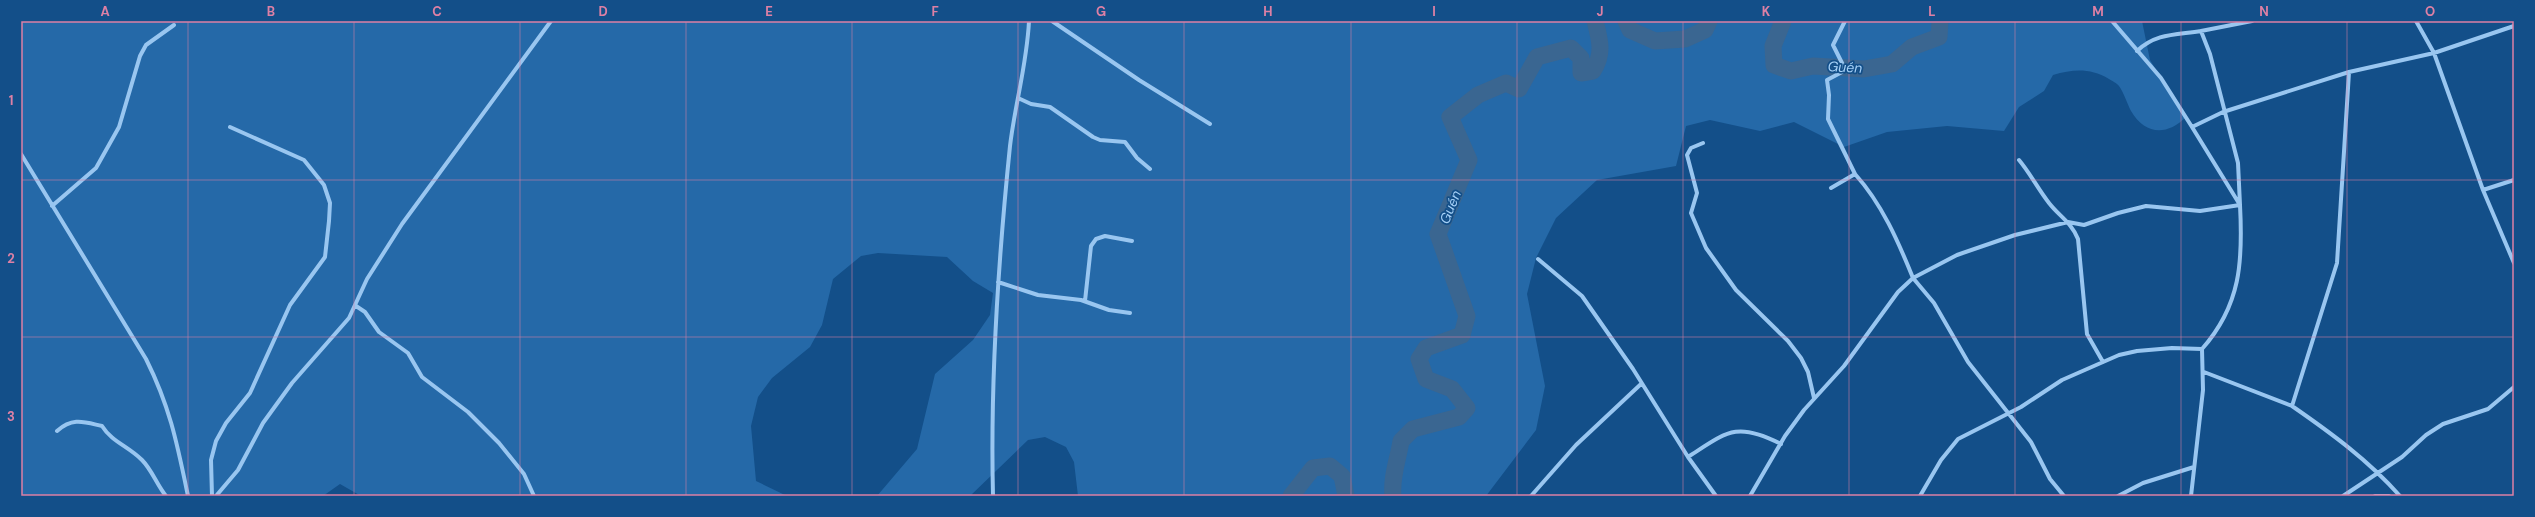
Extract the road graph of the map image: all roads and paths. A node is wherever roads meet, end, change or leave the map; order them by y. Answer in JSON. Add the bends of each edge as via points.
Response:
{"nodes":[{"id":1,"x":550,"y":21,"type":"edge"},
{"id":2,"x":1029,"y":21,"type":"edge"},
{"id":3,"x":1052,"y":21,"type":"edge"},
{"id":4,"x":1845,"y":21,"type":"edge"},
{"id":5,"x":2112,"y":21,"type":"edge"},
{"id":6,"x":2252,"y":21,"type":"edge"},
{"id":7,"x":2416,"y":21,"type":"edge"},
{"id":8,"x":174,"y":24,"type":"dead end"},
{"id":9,"x":2514,"y":26,"type":"edge"},
{"id":10,"x":2201,"y":32,"type":"junction"},
{"id":11,"x":2137,"y":51,"type":"junction"},
{"id":12,"x":2434,"y":52,"type":"junction"},
{"id":13,"x":2349,"y":72,"type":"junction"},
{"id":14,"x":1018,"y":98,"type":"junction"},
{"id":15,"x":2223,"y":112,"type":"junction"},
{"id":16,"x":1210,"y":124,"type":"dead end"},
{"id":17,"x":2192,"y":127,"type":"junction"},
{"id":18,"x":230,"y":128,"type":"dead end"},
{"id":19,"x":1703,"y":142,"type":"dead end"},
{"id":20,"x":21,"y":154,"type":"edge"},
{"id":21,"x":2019,"y":160,"type":"dead end"},
{"id":22,"x":1150,"y":169,"type":"dead end"},
{"id":23,"x":1855,"y":174,"type":"junction"},
{"id":24,"x":2514,"y":180,"type":"edge"},
{"id":25,"x":1831,"y":188,"type":"dead end"},
{"id":26,"x":2483,"y":190,"type":"junction"},
{"id":27,"x":2240,"y":205,"type":"junction"},
{"id":28,"x":52,"y":206,"type":"junction"},
{"id":29,"x":2068,"y":222,"type":"junction"},
{"id":30,"x":1132,"y":241,"type":"dead end"},
{"id":31,"x":1538,"y":259,"type":"dead end"},
{"id":32,"x":2514,"y":263,"type":"edge"},
{"id":33,"x":1913,"y":278,"type":"junction"},
{"id":34,"x":998,"y":282,"type":"junction"},
{"id":35,"x":1085,"y":301,"type":"junction"},
{"id":36,"x":356,"y":306,"type":"junction"},
{"id":37,"x":1130,"y":312,"type":"dead end"},
{"id":38,"x":2202,"y":349,"type":"junction"},
{"id":39,"x":2103,"y":362,"type":"junction"},
{"id":40,"x":2204,"y":372,"type":"junction"},
{"id":41,"x":1641,"y":384,"type":"junction"},
{"id":42,"x":2514,"y":387,"type":"edge"},
{"id":43,"x":1814,"y":398,"type":"junction"},
{"id":44,"x":2292,"y":406,"type":"junction"},
{"id":45,"x":2008,"y":413,"type":"junction"},
{"id":46,"x":57,"y":431,"type":"dead end"},
{"id":47,"x":1781,"y":444,"type":"junction"},
{"id":48,"x":1688,"y":457,"type":"junction"},
{"id":49,"x":2194,"y":467,"type":"junction"},
{"id":50,"x":2379,"y":471,"type":"junction"},
{"id":51,"x":166,"y":496,"type":"edge"},
{"id":52,"x":188,"y":496,"type":"edge"},
{"id":53,"x":212,"y":496,"type":"edge"},
{"id":54,"x":216,"y":496,"type":"edge"},
{"id":55,"x":534,"y":496,"type":"edge"},
{"id":56,"x":993,"y":496,"type":"edge"},
{"id":57,"x":1531,"y":496,"type":"edge"},
{"id":58,"x":1716,"y":496,"type":"edge"},
{"id":59,"x":1750,"y":496,"type":"edge"},
{"id":60,"x":1920,"y":496,"type":"edge"},
{"id":61,"x":2064,"y":496,"type":"edge"},
{"id":62,"x":2118,"y":496,"type":"edge"},
{"id":63,"x":2191,"y":496,"type":"edge"},
{"id":64,"x":2343,"y":496,"type":"edge"},
{"id":65,"x":2375,"y":496,"type":"edge"},
{"id":66,"x":2389,"y":496,"type":"edge"},
{"id":67,"x":2400,"y":496,"type":"edge"}],
"edges":[{"from":1,"to":36,"type":"street","via":[[402,224],[367,279]]},
{"from":2,"to":14,"type":"street","via":[[1026,57]]},
{"from":3,"to":16,"type":"street"},
{"from":4,"to":23,"type":"street","via":[[1833,45],[1844,71],[1827,80],[1828,119]]},
{"from":5,"to":11,"type":"street"},
{"from":6,"to":10,"type":"street"},
{"from":7,"to":12,"type":"street"},
{"from":8,"to":28,"type":"street","via":[[143,50],[119,127],[96,168]]},
{"from":9,"to":12,"type":"street"},
{"from":10,"to":11,"type":"street","via":[[2157,37]]},
{"from":10,"to":15,"type":"street","via":[[2210,54]]},
{"from":11,"to":17,"type":"street","via":[[2173,94]]},
{"from":12,"to":13,"type":"street"},
{"from":12,"to":26,"type":"street"},
{"from":13,"to":15,"type":"street"},
{"from":13,"to":44,"type":"street","via":[[2337,263]]},
{"from":14,"to":22,"type":"street","via":[[1031,104],[1050,107],[1100,140],[1125,142],[1137,158]]},
{"from":14,"to":34,"type":"street","via":[[1007,176]]},
{"from":15,"to":17,"type":"street"},
{"from":15,"to":27,"type":"street","via":[[2240,173]]},
{"from":17,"to":27,"type":"street"},
{"from":18,"to":53,"type":"street","via":[[304,160],[324,185],[330,209],[325,256],[290,305],[250,393],[226,423],[216,441],[211,460]]},
{"from":19,"to":43,"type":"street","via":[[1691,148],[1686,155],[1697,193],[1691,213],[1696,226],[1706,248],[1736,290],[1788,340],[1802,358]]},
{"from":20,"to":28,"type":"street"},
{"from":21,"to":29,"type":"street","via":[[2033,176],[2049,203]]},
{"from":23,"to":25,"type":"street"},
{"from":23,"to":33,"type":"street","via":[[1876,201],[1892,229]]},
{"from":24,"to":26,"type":"street"},
{"from":26,"to":32,"type":"street"},
{"from":27,"to":29,"type":"street","via":[[2200,211],[2146,206],[2084,225]]},
{"from":27,"to":38,"type":"street","via":[[2241,265],[2237,287],[2230,307]]},
{"from":28,"to":52,"type":"street","via":[[146,359],[163,394],[175,429]]},
{"from":29,"to":33,"type":"street","via":[[2009,237],[1957,255]]},
{"from":29,"to":39,"type":"street","via":[[2078,239],[2087,334]]},
{"from":30,"to":35,"type":"street","via":[[1105,236],[1096,239],[1092,246]]},
{"from":31,"to":41,"type":"street","via":[[1582,296]]},
{"from":33,"to":43,"type":"street","via":[[1898,292],[1844,366]]},
{"from":33,"to":45,"type":"street","via":[[1934,303],[1968,362]]},
{"from":34,"to":35,"type":"street","via":[[1038,295]]},
{"from":34,"to":56,"type":"street","via":[[991,400]]},
{"from":35,"to":37,"type":"street","via":[[1109,310]]},
{"from":36,"to":54,"type":"street","via":[[344,325],[292,383],[263,423],[238,470]]},
{"from":36,"to":55,"type":"street","via":[[365,312],[379,332],[408,354],[422,377],[468,412],[499,443],[524,474]]},
{"from":38,"to":39,"type":"street","via":[[2137,351]]},
{"from":38,"to":40,"type":"street"},
{"from":39,"to":45,"type":"street","via":[[2062,380]]},
{"from":40,"to":44,"type":"street"},
{"from":40,"to":49,"type":"street"},
{"from":41,"to":48,"type":"street"},
{"from":41,"to":57,"type":"street","via":[[1582,439]]},
{"from":42,"to":50,"type":"street","via":[[2488,409],[2443,424]]},
{"from":43,"to":47,"type":"street"},
{"from":44,"to":50,"type":"street","via":[[2341,439]]},
{"from":45,"to":60,"type":"street","via":[[1958,439],[1941,460]]},
{"from":45,"to":61,"type":"street","via":[[2031,442],[2050,479]]},
{"from":46,"to":51,"type":"street","via":[[79,420],[102,426],[108,437],[123,445],[143,462]]},
{"from":47,"to":48,"type":"street","via":[[1762,434],[1742,430],[1724,434]]},
{"from":47,"to":59,"type":"street"},
{"from":48,"to":58,"type":"street"},
{"from":49,"to":62,"type":"street","via":[[2143,483]]},
{"from":49,"to":63,"type":"street"},
{"from":50,"to":64,"type":"street"},
{"from":50,"to":67,"type":"street"},
{"from":65,"to":66,"type":"street"}]}
